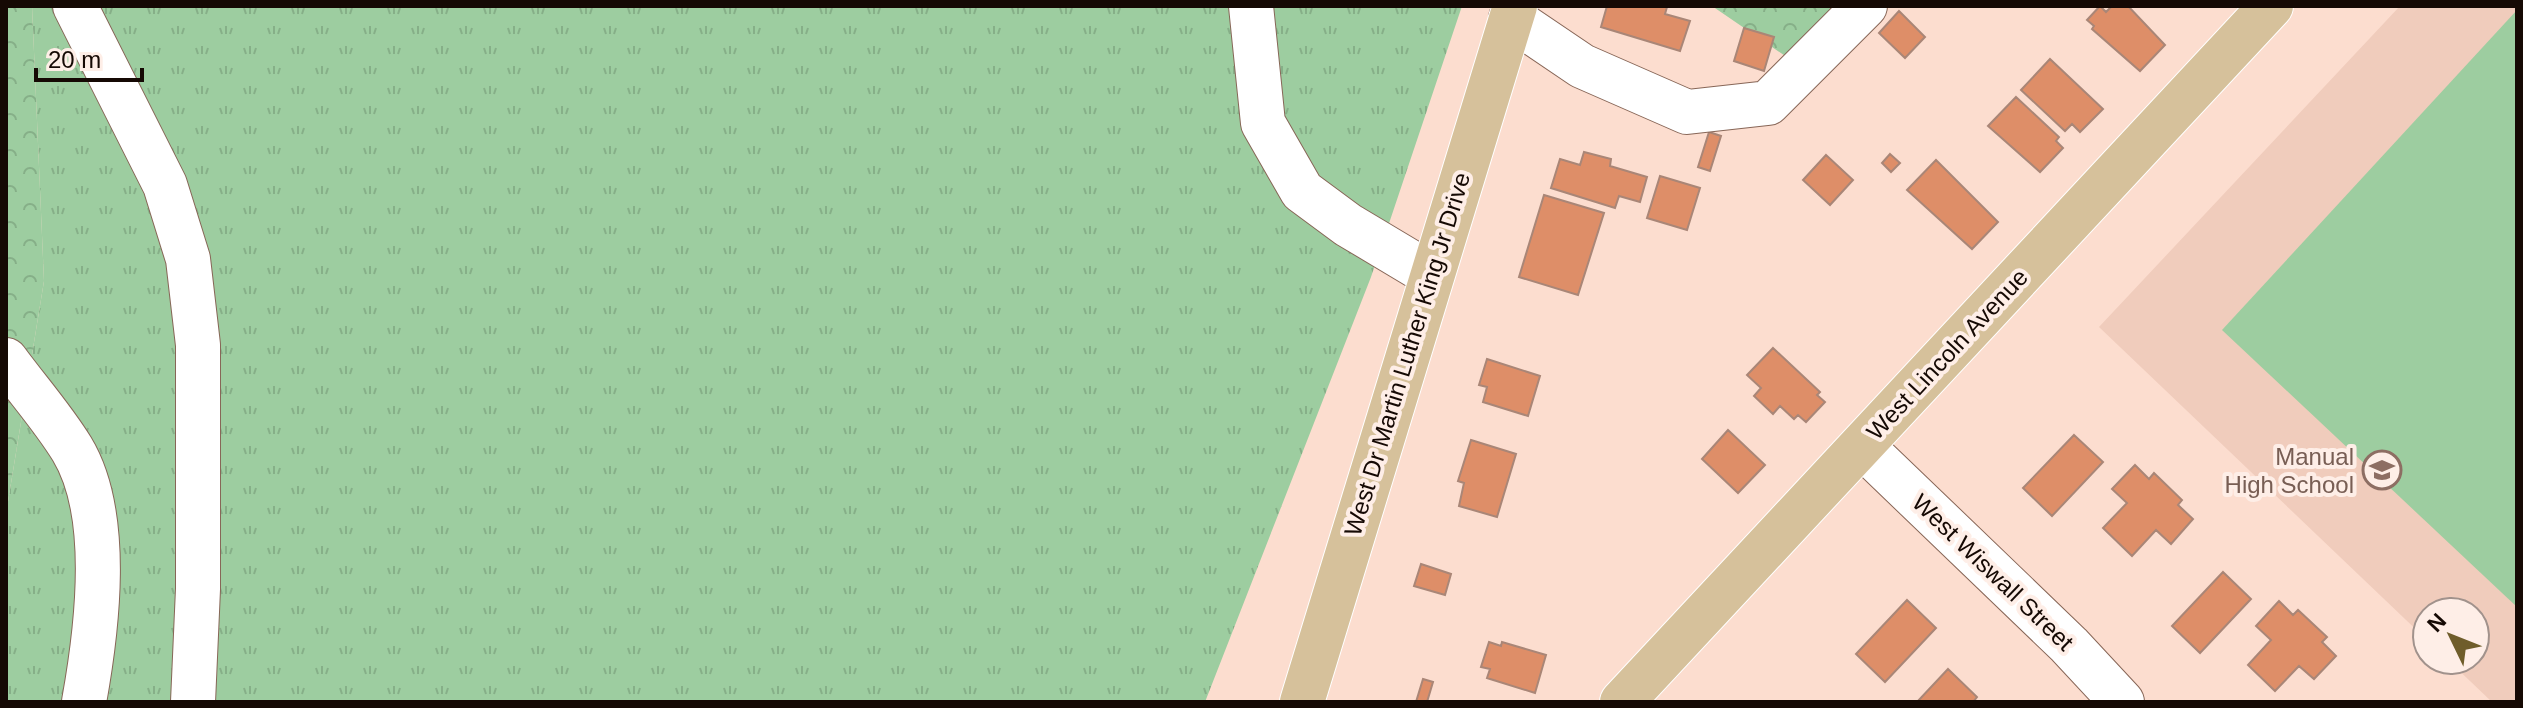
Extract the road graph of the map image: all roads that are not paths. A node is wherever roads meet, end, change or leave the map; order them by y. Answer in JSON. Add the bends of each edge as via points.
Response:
{"nodes":[{"id":1,"x":75,"y":6,"type":"edge"},
{"id":2,"x":1251,"y":6,"type":"edge"},
{"id":3,"x":1865,"y":6,"type":"edge"},
{"id":4,"x":2271,"y":6,"type":"edge"},
{"id":5,"x":1513,"y":12,"type":"edge"},
{"id":6,"x":1430,"y":274,"type":"junction"},
{"id":7,"x":6,"y":360,"type":"edge"},
{"id":8,"x":1862,"y":446,"type":"junction"},
{"id":9,"x":84,"y":702,"type":"edge"},
{"id":10,"x":193,"y":702,"type":"edge"},
{"id":11,"x":1302,"y":702,"type":"edge"},
{"id":12,"x":1622,"y":702,"type":"edge"},
{"id":13,"x":2122,"y":702,"type":"edge"}],
"edges":[{"from":1,"to":10,"type":"street","via":[[165,185],[188,259],[198,345]]},
{"from":2,"to":6,"type":"street","via":[[1263,123],[1302,191]]},
{"from":3,"to":5,"type":"street","via":[[1768,103],[1687,112],[1582,66]]},
{"from":4,"to":8,"type":"main road","name":"West Lincoln Avenue"},
{"from":5,"to":6,"type":"main road","name":"West Dr Martin Luther King Jr Drive"},
{"from":6,"to":11,"type":"main road","name":"West Dr Martin Luther King Jr Drive"},
{"from":7,"to":9,"type":"street","via":[[73,451],[95,513],[98,627]]},
{"from":8,"to":12,"type":"main road","name":"West Lincoln Avenue"},
{"from":8,"to":13,"type":"street","name":"West Wiswall Street"}]}
